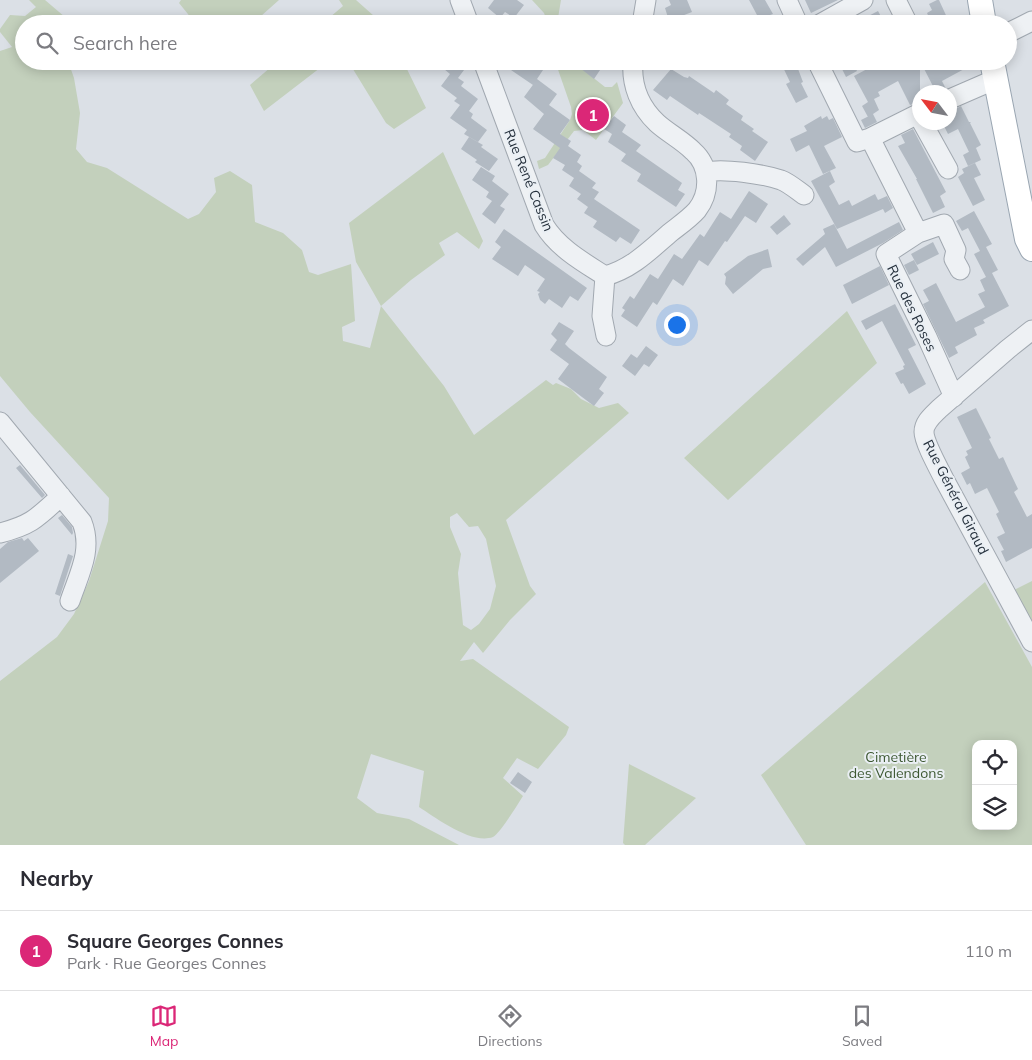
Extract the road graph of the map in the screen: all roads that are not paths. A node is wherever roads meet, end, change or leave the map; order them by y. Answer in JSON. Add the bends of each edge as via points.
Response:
{"nodes":[{"id":1,"x":460,"y":0,"type":"edge"},
{"id":2,"x":646,"y":0,"type":"edge"},
{"id":3,"x":787,"y":0,"type":"edge"},
{"id":4,"x":863,"y":0,"type":"edge"},
{"id":5,"x":896,"y":0,"type":"edge"},
{"id":6,"x":980,"y":0,"type":"edge"},
{"id":7,"x":466,"y":15,"type":"edge"},
{"id":8,"x":644,"y":15,"type":"edge"},
{"id":9,"x":794,"y":15,"type":"edge"},
{"id":10,"x":836,"y":15,"type":"edge"},
{"id":11,"x":904,"y":15,"type":"edge"},
{"id":12,"x":982,"y":15,"type":"edge"},
{"id":13,"x":1032,"y":21,"type":"edge"},
{"id":14,"x":1017,"y":28,"type":"edge"},
{"id":15,"x":486,"y":70,"type":"edge"},
{"id":16,"x":633,"y":70,"type":"edge"},
{"id":17,"x":821,"y":70,"type":"edge"},
{"id":18,"x":994,"y":70,"type":"edge"},
{"id":19,"x":957,"y":95,"type":"edge"},
{"id":20,"x":912,"y":120,"type":"edge"},
{"id":21,"x":927,"y":130,"type":"edge"},
{"id":22,"x":870,"y":138,"type":"junction"},
{"id":23,"x":948,"y":169,"type":"dead end"},
{"id":24,"x":706,"y":172,"type":"junction"},
{"id":25,"x":804,"y":195,"type":"dead end"},
{"id":26,"x":918,"y":233,"type":"junction"},
{"id":27,"x":1030,"y":241,"type":"edge"},
{"id":28,"x":960,"y":270,"type":"dead end"},
{"id":29,"x":605,"y":276,"type":"junction"},
{"id":30,"x":1032,"y":330,"type":"edge"},
{"id":31,"x":606,"y":336,"type":"dead end"},
{"id":32,"x":954,"y":397,"type":"junction"},
{"id":33,"x":0,"y":422,"type":"edge"},
{"id":34,"x":61,"y":496,"type":"junction"},
{"id":35,"x":0,"y":533,"type":"edge"},
{"id":36,"x":70,"y":601,"type":"dead end"},
{"id":37,"x":1032,"y":642,"type":"edge"}],
"edges":[{"from":1,"to":7,"type":"street"},
{"from":2,"to":8,"type":"street"},
{"from":3,"to":9,"type":"street"},
{"from":4,"to":10,"type":"street"},
{"from":5,"to":11,"type":"street"},
{"from":6,"to":12,"type":"main road"},
{"from":13,"to":14,"type":"street"},
{"from":15,"to":29,"type":"street","name":"Rue René Cassin","via":[[544,225],[562,247]]},
{"from":16,"to":24,"type":"street","via":[[637,95],[646,109],[658,124],[697,155]]},
{"from":17,"to":22,"type":"street","via":[[857,142]]},
{"from":18,"to":19,"type":"street"},
{"from":18,"to":27,"type":"main road"},
{"from":20,"to":22,"type":"street"},
{"from":21,"to":23,"type":"street"},
{"from":22,"to":26,"type":"street"},
{"from":24,"to":25,"type":"street","via":[[715,170],[766,177],[783,181]]},
{"from":24,"to":29,"type":"street","via":[[704,197],[693,214],[628,268]]},
{"from":26,"to":28,"type":"street","name":"Rue des Roses","via":[[944,224],[956,250],[954,259]]},
{"from":26,"to":32,"type":"street","name":"Rue des Roses","via":[[886,254]]},
{"from":29,"to":31,"type":"street","via":[[602,316]]},
{"from":30,"to":32,"type":"street","name":"Rue Général Giraud"},
{"from":32,"to":37,"type":"street","name":"Rue Général Giraud","via":[[928,420],[924,432],[944,479]]},
{"from":33,"to":34,"type":"street"},
{"from":34,"to":35,"type":"street","via":[[34,521]]},
{"from":34,"to":36,"type":"street","via":[[82,522],[86,534],[87,550]]}]}
